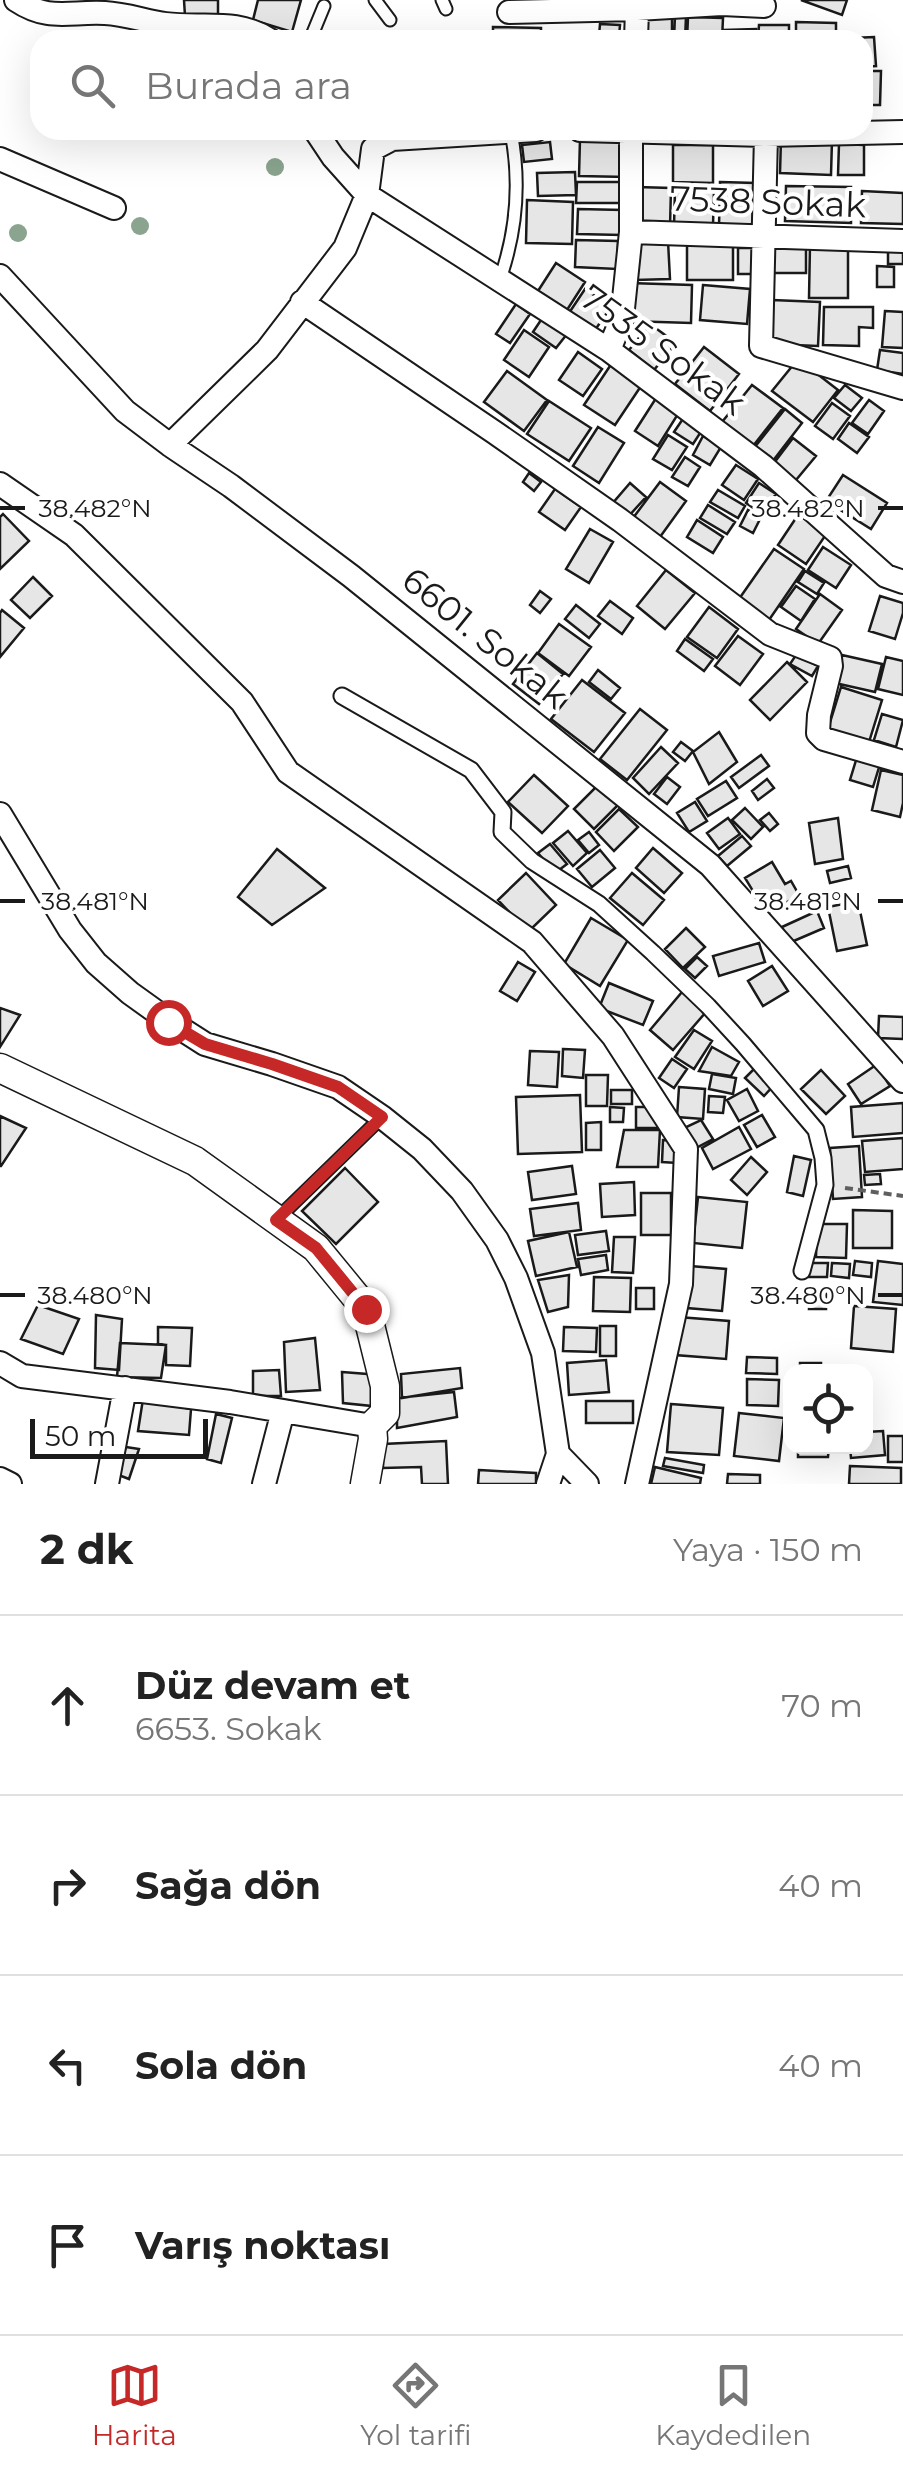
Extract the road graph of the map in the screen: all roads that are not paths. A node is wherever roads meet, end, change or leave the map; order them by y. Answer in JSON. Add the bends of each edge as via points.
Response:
{"nodes":[{"id":1,"x":16,"y":0,"type":"edge"},
{"id":2,"x":374,"y":0,"type":"edge"},
{"id":3,"x":324,"y":6,"type":"dead end"},
{"id":4,"x":764,"y":6,"type":"dead end"},
{"id":5,"x":637,"y":9,"type":"junction"},
{"id":6,"x":510,"y":12,"type":"dead end"},
{"id":7,"x":390,"y":20,"type":"dead end"},
{"id":8,"x":245,"y":30,"type":"edge"},
{"id":9,"x":314,"y":30,"type":"edge"},
{"id":10,"x":636,"y":30,"type":"edge"},
{"id":11,"x":903,"y":132,"type":"edge"},
{"id":12,"x":873,"y":133,"type":"edge"},
{"id":13,"x":322,"y":140,"type":"edge"},
{"id":14,"x":390,"y":140,"type":"edge"},
{"id":15,"x":512,"y":140,"type":"edge"},
{"id":16,"x":631,"y":140,"type":"edge"},
{"id":17,"x":766,"y":140,"type":"edge"},
{"id":18,"x":0,"y":159,"type":"edge"},
{"id":19,"x":368,"y":194,"type":"junction"},
{"id":20,"x":114,"y":208,"type":"dead end"},
{"id":21,"x":631,"y":232,"type":"junction"},
{"id":22,"x":764,"y":238,"type":"junction"},
{"id":23,"x":903,"y":241,"type":"edge"},
{"id":24,"x":0,"y":276,"type":"edge"},
{"id":25,"x":500,"y":279,"type":"junction"},
{"id":26,"x":302,"y":302,"type":"junction"},
{"id":27,"x":609,"y":350,"type":"junction"},
{"id":28,"x":903,"y":388,"type":"edge"},
{"id":29,"x":170,"y":445,"type":"junction"},
{"id":30,"x":0,"y":484,"type":"edge"},
{"id":31,"x":903,"y":582,"type":"edge"},
{"id":32,"x":342,"y":696,"type":"dead end"},
{"id":33,"x":903,"y":762,"type":"edge"},
{"id":34,"x":0,"y":814,"type":"edge"},
{"id":35,"x":0,"y":1068,"type":"edge"},
{"id":36,"x":903,"y":1080,"type":"edge"},
{"id":37,"x":382,"y":1117,"type":"junction"},
{"id":38,"x":276,"y":1220,"type":"junction"},
{"id":39,"x":802,"y":1271,"type":"dead end"},
{"id":40,"x":0,"y":1363,"type":"edge"},
{"id":41,"x":124,"y":1388,"type":"junction"},
{"id":42,"x":283,"y":1410,"type":"junction"},
{"id":43,"x":372,"y":1426,"type":"junction"},
{"id":44,"x":558,"y":1454,"type":"junction"},
{"id":45,"x":0,"y":1479,"type":"edge"},
{"id":46,"x":10,"y":1484,"type":"edge"},
{"id":47,"x":107,"y":1484,"type":"edge"},
{"id":48,"x":264,"y":1484,"type":"edge"},
{"id":49,"x":365,"y":1484,"type":"edge"},
{"id":50,"x":548,"y":1484,"type":"edge"},
{"id":51,"x":587,"y":1484,"type":"edge"},
{"id":52,"x":636,"y":1484,"type":"edge"}],
"edges":[{"from":1,"to":8,"type":"street","via":[[54,16],[108,13]]},
{"from":2,"to":7,"type":"lane"},
{"from":3,"to":9,"type":"lane"},
{"from":4,"to":5,"type":"street"},
{"from":5,"to":6,"type":"street"},
{"from":5,"to":10,"type":"street"},
{"from":11,"to":12,"type":"street"},
{"from":13,"to":19,"type":"street","name":"7535 Sokak"},
{"from":14,"to":19,"type":"street","via":[[373,149]]},
{"from":15,"to":25,"type":"lane","via":[[517,208]]},
{"from":16,"to":21,"type":"street"},
{"from":17,"to":22,"type":"street"},
{"from":18,"to":20,"type":"street"},
{"from":19,"to":25,"type":"street","name":"7535 Sokak"},
{"from":19,"to":26,"type":"street","via":[[345,248]]},
{"from":21,"to":22,"type":"street","name":"7538 Sokak"},
{"from":21,"to":27,"type":"street","via":[[622,318]]},
{"from":22,"to":23,"type":"street","name":"7538 Sokak"},
{"from":22,"to":28,"type":"street","via":[[761,346]]},
{"from":24,"to":29,"type":"street","name":"6601. Sokak","via":[[125,412]]},
{"from":25,"to":27,"type":"street","name":"7535 Sokak"},
{"from":26,"to":29,"type":"street","via":[[267,350]]},
{"from":26,"to":33,"type":"street","via":[[557,476],[770,634],[830,658],[818,732]]},
{"from":27,"to":31,"type":"street","name":"7535 Sokak","via":[[763,466],[886,576]]},
{"from":29,"to":36,"type":"street","name":"6601. Sokak","via":[[351,576],[710,865]]},
{"from":30,"to":52,"type":"street","via":[[74,534],[242,702],[288,772],[532,942],[613,1036],[676,1133],[686,1149],[681,1284]]},
{"from":32,"to":39,"type":"street","via":[[471,770],[503,812],[502,832],[532,861],[599,904],[708,1006],[816,1130],[825,1185]]},
{"from":34,"to":37,"type":"street","via":[[70,930],[130,993],[205,1044],[338,1087]]},
{"from":35,"to":38,"type":"street","via":[[195,1161]]},
{"from":37,"to":38,"type":"lane"},
{"from":37,"to":44,"type":"street","via":[[462,1190],[497,1240],[542,1353]]},
{"from":38,"to":43,"type":"street","via":[[316,1248],[366,1309],[385,1386],[385,1413]]},
{"from":40,"to":41,"type":"street","via":[[22,1376]]},
{"from":41,"to":42,"type":"street"},
{"from":41,"to":47,"type":"street"},
{"from":42,"to":43,"type":"street"},
{"from":42,"to":48,"type":"street"},
{"from":43,"to":49,"type":"street"},
{"from":44,"to":50,"type":"street"},
{"from":44,"to":51,"type":"street"},
{"from":45,"to":46,"type":"street"}]}
